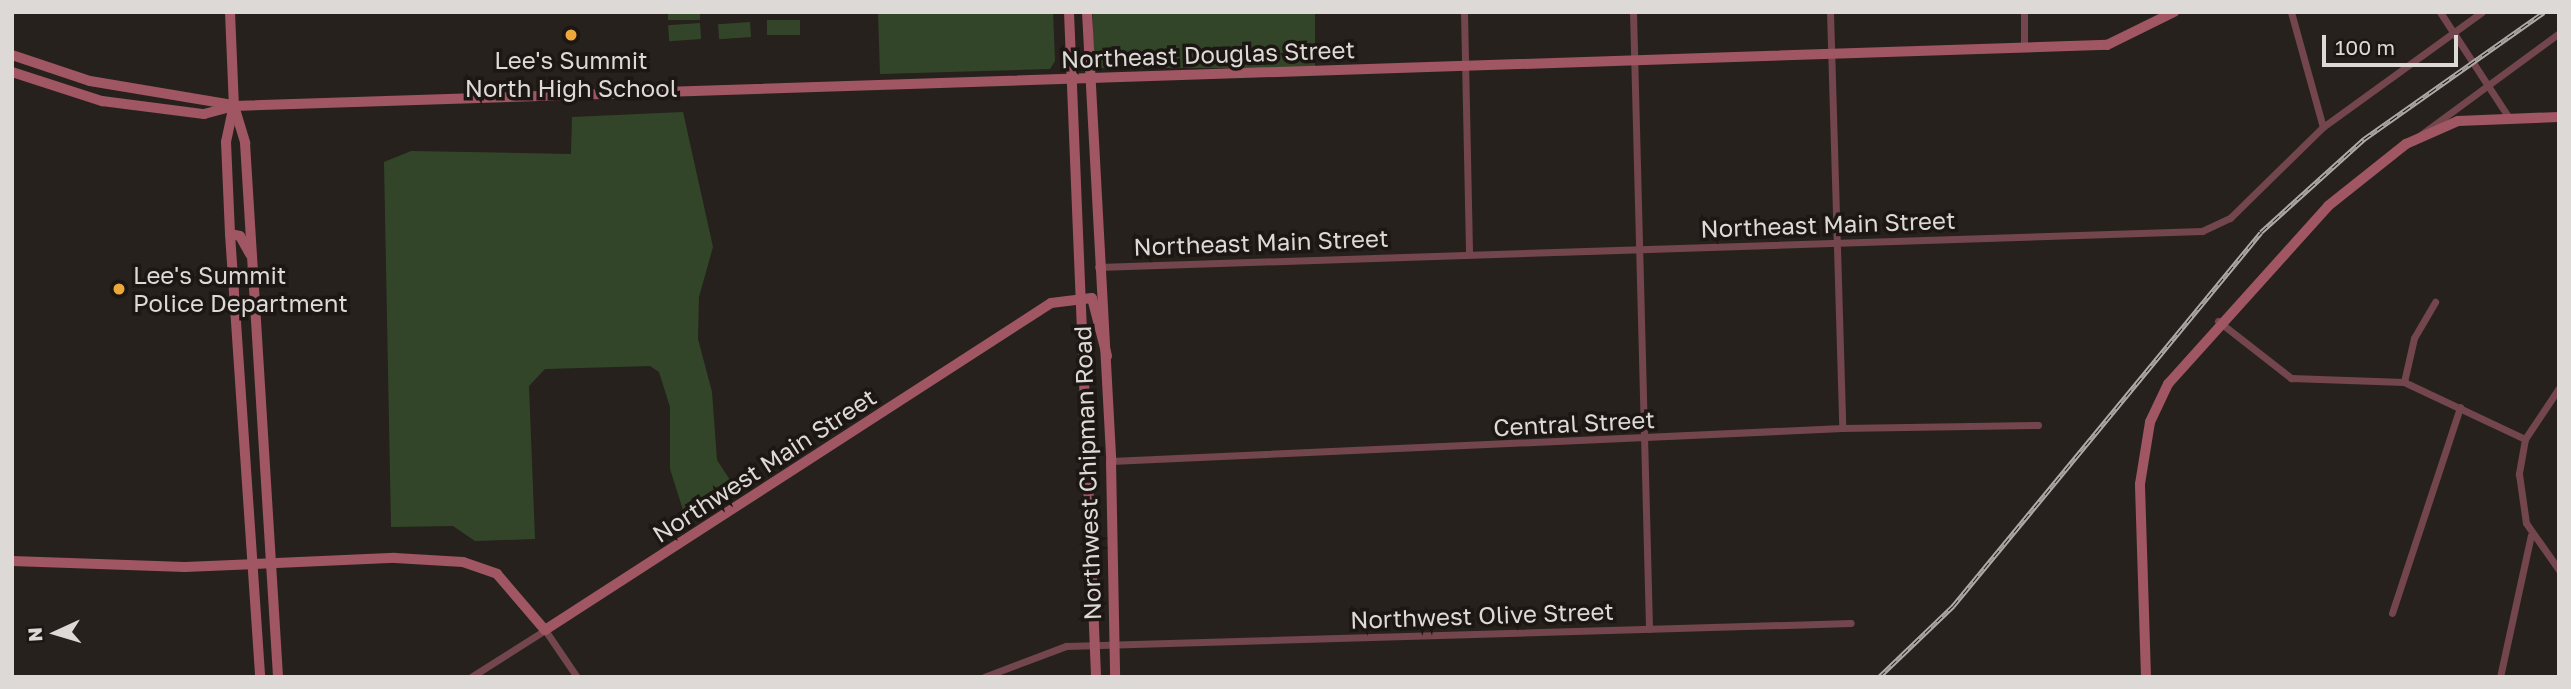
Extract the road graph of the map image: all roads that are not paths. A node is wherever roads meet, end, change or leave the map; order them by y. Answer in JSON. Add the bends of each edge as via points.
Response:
{"nodes":[{"id":1,"x":230,"y":12,"type":"edge"},
{"id":2,"x":1069,"y":12,"type":"edge"},
{"id":3,"x":1087,"y":12,"type":"edge"},
{"id":4,"x":1464,"y":12,"type":"edge"},
{"id":5,"x":1633,"y":12,"type":"edge"},
{"id":6,"x":1830,"y":12,"type":"edge"},
{"id":7,"x":2024,"y":12,"type":"edge"},
{"id":8,"x":2174,"y":12,"type":"edge"},
{"id":9,"x":2291,"y":12,"type":"edge"},
{"id":10,"x":2440,"y":12,"type":"edge"},
{"id":11,"x":2482,"y":12,"type":"edge"},
{"id":12,"x":2453,"y":30,"type":"junction"},
{"id":13,"x":2559,"y":33,"type":"edge"},
{"id":14,"x":2024,"y":47,"type":"junction"},
{"id":15,"x":1831,"y":53,"type":"junction"},
{"id":16,"x":12,"y":55,"type":"edge"},
{"id":17,"x":1634,"y":62,"type":"junction"},
{"id":18,"x":1464,"y":67,"type":"junction"},
{"id":19,"x":12,"y":72,"type":"edge"},
{"id":20,"x":1070,"y":78,"type":"junction"},
{"id":21,"x":1087,"y":79,"type":"junction"},
{"id":22,"x":2487,"y":83,"type":"junction"},
{"id":23,"x":234,"y":106,"type":"junction"},
{"id":24,"x":2559,"y":117,"type":"edge"},
{"id":25,"x":2509,"y":118,"type":"junction"},
{"id":26,"x":2323,"y":127,"type":"junction"},
{"id":27,"x":2419,"y":136,"type":"junction"},
{"id":28,"x":230,"y":233,"type":"junction"},
{"id":29,"x":1837,"y":242,"type":"junction"},
{"id":30,"x":1640,"y":248,"type":"junction"},
{"id":31,"x":1468,"y":253,"type":"junction"},
{"id":32,"x":252,"y":257,"type":"junction"},
{"id":33,"x":1098,"y":267,"type":"junction"},
{"id":34,"x":1082,"y":296,"type":"junction"},
{"id":35,"x":2435,"y":302,"type":"dead end"},
{"id":36,"x":2218,"y":321,"type":"junction"},
{"id":37,"x":1107,"y":356,"type":"junction"},
{"id":38,"x":2404,"y":382,"type":"junction"},
{"id":39,"x":2559,"y":388,"type":"edge"},
{"id":40,"x":2460,"y":407,"type":"junction"},
{"id":41,"x":2038,"y":425,"type":"dead end"},
{"id":42,"x":1842,"y":428,"type":"junction"},
{"id":43,"x":1645,"y":438,"type":"junction"},
{"id":44,"x":2525,"y":439,"type":"junction"},
{"id":45,"x":1111,"y":461,"type":"junction"},
{"id":46,"x":2531,"y":534,"type":"junction"},
{"id":47,"x":12,"y":561,"type":"edge"},
{"id":48,"x":271,"y":562,"type":"junction"},
{"id":49,"x":254,"y":563,"type":"junction"},
{"id":50,"x":2559,"y":570,"type":"edge"},
{"id":51,"x":2392,"y":612,"type":"dead end"},
{"id":52,"x":1851,"y":623,"type":"dead end"},
{"id":53,"x":1649,"y":629,"type":"junction"},
{"id":54,"x":545,"y":630,"type":"junction"},
{"id":55,"x":1114,"y":644,"type":"junction"},
{"id":56,"x":1096,"y":645,"type":"junction"},
{"id":57,"x":260,"y":677,"type":"edge"},
{"id":58,"x":278,"y":677,"type":"edge"},
{"id":59,"x":471,"y":677,"type":"edge"},
{"id":60,"x":577,"y":677,"type":"edge"},
{"id":61,"x":984,"y":677,"type":"edge"},
{"id":62,"x":1097,"y":677,"type":"edge"},
{"id":63,"x":1115,"y":677,"type":"edge"},
{"id":64,"x":2146,"y":677,"type":"edge"},
{"id":65,"x":2500,"y":677,"type":"edge"}],
"edges":[{"from":1,"to":23,"type":"main road"},
{"from":2,"to":20,"type":"main road","name":"Northwest Chipman Road"},
{"from":3,"to":21,"type":"main road","name":"Northwest Chipman Road"},
{"from":4,"to":18,"type":"street"},
{"from":5,"to":17,"type":"street"},
{"from":6,"to":15,"type":"street"},
{"from":7,"to":14,"type":"street"},
{"from":8,"to":14,"type":"main road","name":"Northeast Douglas Street","via":[[2106,45]]},
{"from":9,"to":26,"type":"street"},
{"from":10,"to":12,"type":"street"},
{"from":11,"to":12,"type":"street","name":"Northeast Main Street"},
{"from":12,"to":22,"type":"street"},
{"from":12,"to":26,"type":"street","name":"Northeast Main Street"},
{"from":13,"to":22,"type":"street"},
{"from":14,"to":15,"type":"main road","name":"Northeast Douglas Street"},
{"from":15,"to":17,"type":"main road","name":"Northeast Douglas Street"},
{"from":15,"to":29,"type":"street"},
{"from":16,"to":23,"type":"main road","name":"Northeast Douglas Street","via":[[90,81]]},
{"from":17,"to":18,"type":"main road","name":"Northeast Douglas Street"},
{"from":17,"to":30,"type":"street"},
{"from":18,"to":21,"type":"main road","name":"Northeast Douglas Street"},
{"from":18,"to":31,"type":"street"},
{"from":19,"to":23,"type":"main road","name":"Northeast Douglas Street","via":[[102,101],[204,114]]},
{"from":20,"to":21,"type":"main road","name":"Northeast Douglas Street"},
{"from":20,"to":23,"type":"main road","name":"Northeast Douglas Street"},
{"from":20,"to":34,"type":"main road","name":"Northwest Chipman Road"},
{"from":21,"to":33,"type":"main road","name":"Northwest Chipman Road"},
{"from":22,"to":25,"type":"street"},
{"from":22,"to":27,"type":"street"},
{"from":23,"to":28,"type":"main road","via":[[226,142]]},
{"from":23,"to":32,"type":"main road","via":[[244,143]]},
{"from":24,"to":25,"type":"main road"},
{"from":25,"to":27,"type":"main road","via":[[2458,121]]},
{"from":26,"to":29,"type":"street","name":"Northeast Main Street","via":[[2230,218],[2202,231]]},
{"from":27,"to":36,"type":"main road","via":[[2328,206]]},
{"from":28,"to":32,"type":"main road","via":[[240,236]]},
{"from":28,"to":49,"type":"main road"},
{"from":29,"to":30,"type":"street","name":"Northeast Main Street"},
{"from":29,"to":42,"type":"street"},
{"from":30,"to":31,"type":"street","name":"Northeast Main Street"},
{"from":30,"to":43,"type":"street"},
{"from":31,"to":33,"type":"street","name":"Northeast Main Street"},
{"from":32,"to":48,"type":"main road"},
{"from":33,"to":37,"type":"main road","name":"Northwest Chipman Road"},
{"from":34,"to":37,"type":"main road","via":[[1092,298]]},
{"from":34,"to":54,"type":"main road","name":"Northwest Main Street","via":[[1051,303]]},
{"from":34,"to":56,"type":"main road","name":"Northwest Chipman Road"},
{"from":35,"to":38,"type":"street","via":[[2414,338]]},
{"from":36,"to":38,"type":"street","via":[[2291,378]]},
{"from":36,"to":64,"type":"main road","via":[[2168,384],[2143,451]]},
{"from":37,"to":45,"type":"main road","name":"Northwest Chipman Road"},
{"from":38,"to":40,"type":"street"},
{"from":39,"to":44,"type":"street"},
{"from":40,"to":44,"type":"street"},
{"from":40,"to":51,"type":"street"},
{"from":41,"to":42,"type":"street","name":"Central Street"},
{"from":42,"to":43,"type":"street","name":"Central Street"},
{"from":43,"to":45,"type":"street","name":"Central Street"},
{"from":43,"to":53,"type":"street"},
{"from":44,"to":46,"type":"street","via":[[2519,489]]},
{"from":45,"to":55,"type":"main road","name":"Northwest Chipman Road"},
{"from":46,"to":50,"type":"street"},
{"from":46,"to":65,"type":"street"},
{"from":47,"to":49,"type":"main road"},
{"from":48,"to":49,"type":"main road"},
{"from":48,"to":54,"type":"main road","via":[[463,562],[497,574]]},
{"from":48,"to":58,"type":"main road"},
{"from":49,"to":57,"type":"main road"},
{"from":52,"to":53,"type":"street","name":"Northwest Olive Street"},
{"from":53,"to":55,"type":"street","name":"Northwest Olive Street"},
{"from":54,"to":59,"type":"street","name":"Northwest Main Street"},
{"from":54,"to":60,"type":"street"},
{"from":55,"to":56,"type":"street","name":"Northwest Olive Street"},
{"from":55,"to":63,"type":"main road","name":"Northwest Chipman Road"},
{"from":56,"to":61,"type":"street","name":"Northwest Olive Street","via":[[1039,652]]},
{"from":56,"to":62,"type":"main road","name":"Northwest Chipman Road"}]}
